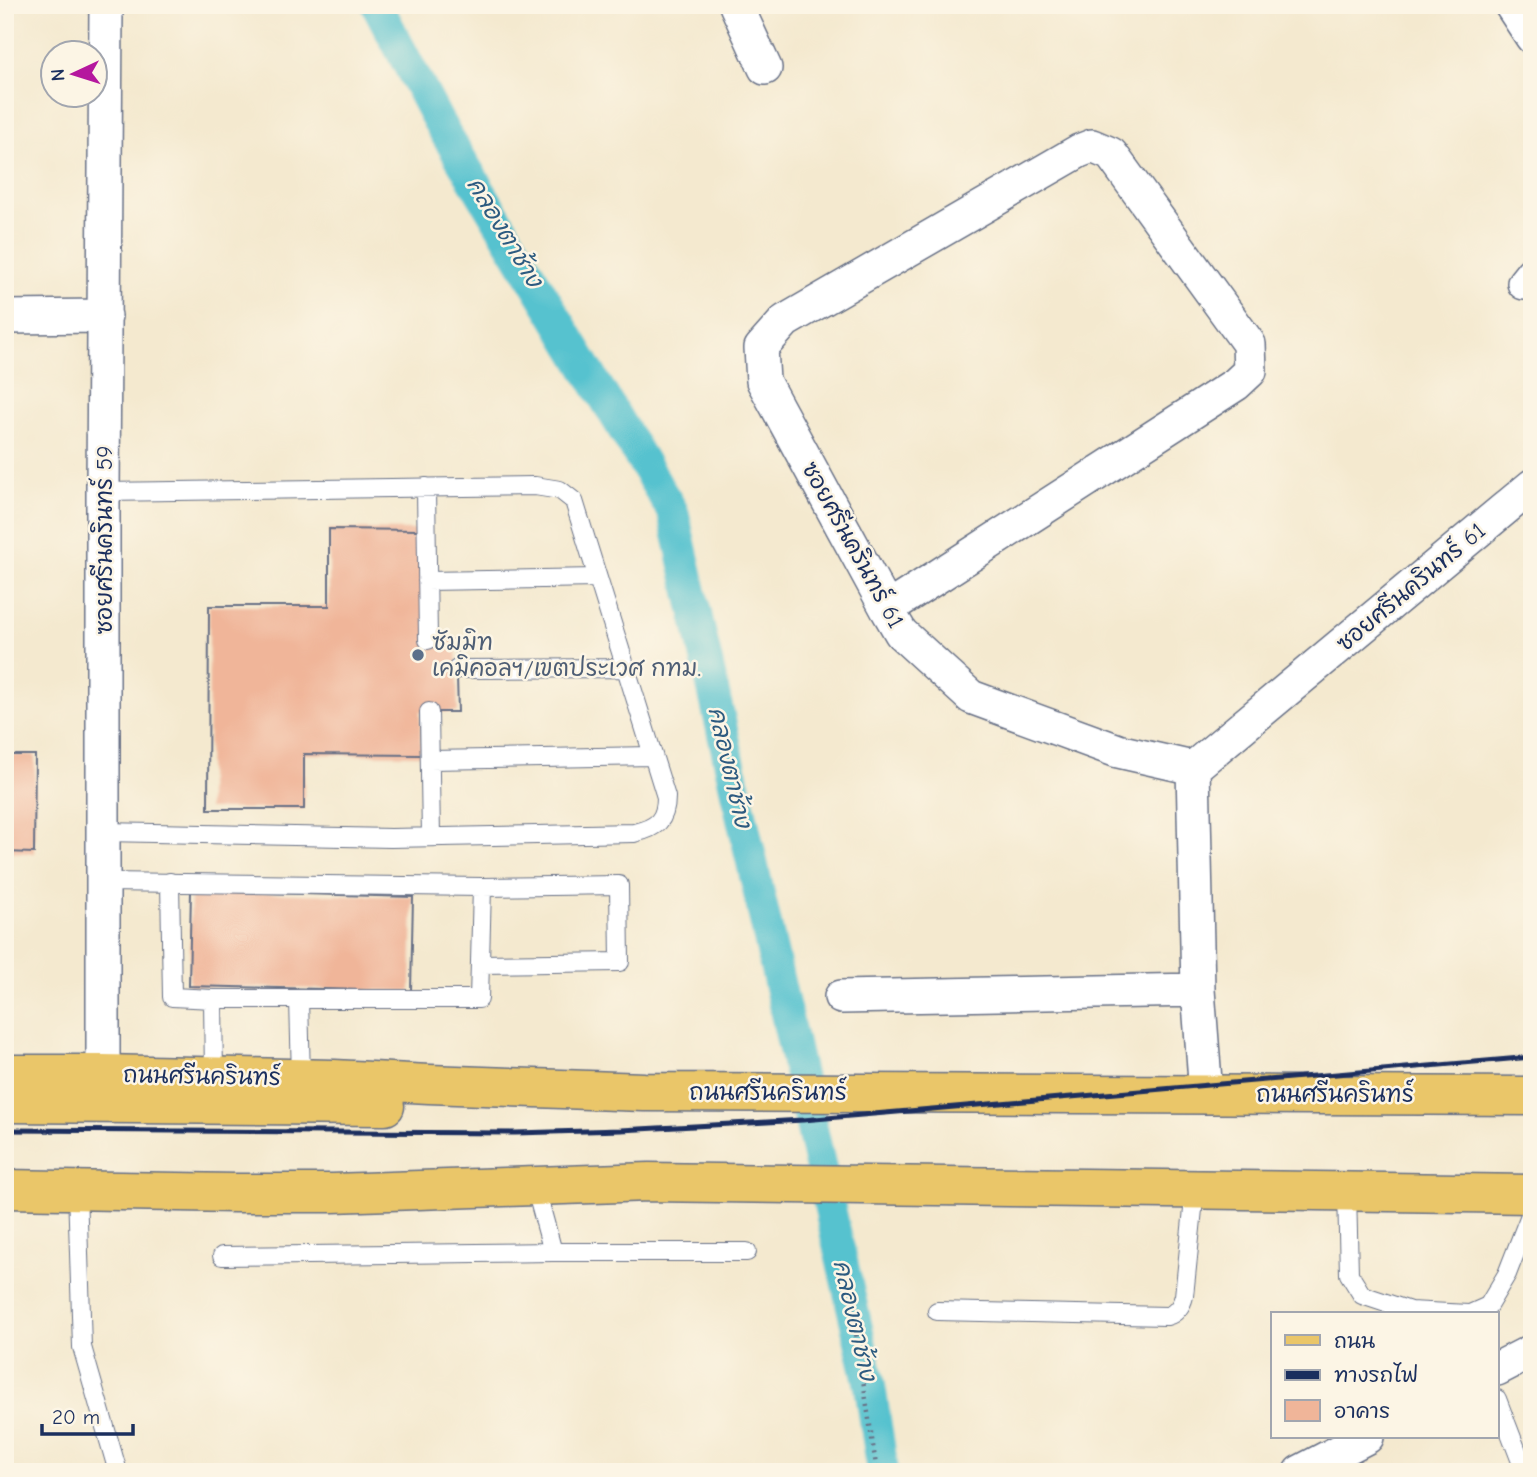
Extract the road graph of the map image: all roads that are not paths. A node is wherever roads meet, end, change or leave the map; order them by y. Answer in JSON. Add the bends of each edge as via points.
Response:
{"nodes":[{"id":1,"x":106,"y":5,"type":"edge"},
{"id":2,"x":736,"y":5,"type":"edge"},
{"id":3,"x":1511,"y":5,"type":"edge"},
{"id":4,"x":1532,"y":37,"type":"edge"},
{"id":5,"x":765,"y":68,"type":"dead end"},
{"id":6,"x":105,"y":316,"type":"junction"},
{"id":7,"x":5,"y":317,"type":"edge"},
{"id":8,"x":1532,"y":486,"type":"edge"},
{"id":9,"x":426,"y":487,"type":"junction"},
{"id":10,"x":103,"y":492,"type":"junction"},
{"id":11,"x":597,"y":578,"type":"junction"},
{"id":12,"x":427,"y":581,"type":"junction"},
{"id":13,"x":887,"y":609,"type":"junction"},
{"id":14,"x":428,"y":639,"type":"dead end"},
{"id":15,"x":625,"y":668,"type":"junction"},
{"id":16,"x":457,"y":669,"type":"dead end"},
{"id":17,"x":429,"y":712,"type":"dead end"},
{"id":18,"x":653,"y":756,"type":"junction"},
{"id":19,"x":430,"y":760,"type":"junction"},
{"id":20,"x":1193,"y":768,"type":"junction"},
{"id":21,"x":104,"y":832,"type":"junction"},
{"id":22,"x":431,"y":837,"type":"junction"},
{"id":23,"x":104,"y":882,"type":"junction"},
{"id":24,"x":170,"y":883,"type":"junction"},
{"id":25,"x":482,"y":887,"type":"junction"},
{"id":26,"x":480,"y":964,"type":"junction"},
{"id":27,"x":1198,"y":990,"type":"junction"},
{"id":28,"x":841,"y":997,"type":"dead end"},
{"id":29,"x":212,"y":999,"type":"junction"},
{"id":30,"x":299,"y":999,"type":"junction"},
{"id":31,"x":5,"y":1074,"type":"edge"},
{"id":32,"x":214,"y":1077,"type":"junction"},
{"id":33,"x":302,"y":1078,"type":"junction"},
{"id":34,"x":93,"y":1089,"type":"junction"},
{"id":35,"x":644,"y":1092,"type":"junction"},
{"id":36,"x":1206,"y":1094,"type":"junction"},
{"id":37,"x":1532,"y":1096,"type":"edge"},
{"id":38,"x":5,"y":1103,"type":"edge"},
{"id":39,"x":5,"y":1164,"type":"edge"},
{"id":40,"x":79,"y":1177,"type":"junction"},
{"id":41,"x":649,"y":1182,"type":"junction"},
{"id":42,"x":536,"y":1186,"type":"junction"},
{"id":43,"x":5,"y":1189,"type":"edge"},
{"id":44,"x":1195,"y":1190,"type":"junction"},
{"id":45,"x":1347,"y":1191,"type":"junction"},
{"id":46,"x":1532,"y":1194,"type":"edge"},
{"id":47,"x":1532,"y":1210,"type":"edge"},
{"id":48,"x":553,"y":1252,"type":"junction"},
{"id":49,"x":747,"y":1252,"type":"dead end"},
{"id":50,"x":222,"y":1256,"type":"dead end"},
{"id":51,"x":937,"y":1311,"type":"dead end"},
{"id":52,"x":1430,"y":1312,"type":"edge"},
{"id":53,"x":1474,"y":1312,"type":"edge"},
{"id":54,"x":1532,"y":1350,"type":"edge"},
{"id":55,"x":1498,"y":1368,"type":"edge"},
{"id":56,"x":1498,"y":1402,"type":"edge"},
{"id":57,"x":1365,"y":1438,"type":"edge"},
{"id":58,"x":118,"y":1472,"type":"edge"},
{"id":59,"x":1300,"y":1472,"type":"edge"},
{"id":60,"x":1525,"y":1472,"type":"edge"}],
"edges":[{"from":1,"to":6,"type":"street","name":"ซอยศรีนครินทร์ 59"},
{"from":2,"to":5,"type":"street"},
{"from":3,"to":4,"type":"street"},
{"from":6,"to":7,"type":"street"},
{"from":6,"to":10,"type":"street","name":"ซอยศรีนครินทร์ 59"},
{"from":8,"to":20,"type":"street","name":"ซอยศรีนครินทร์ 61"},
{"from":9,"to":10,"type":"lane"},
{"from":9,"to":11,"type":"lane","via":[[536,486],[560,491],[574,501]]},
{"from":9,"to":12,"type":"lane"},
{"from":10,"to":21,"type":"street","name":"ซอยศรีนครินทร์ 59"},
{"from":11,"to":12,"type":"lane"},
{"from":11,"to":15,"type":"lane"},
{"from":12,"to":14,"type":"lane"},
{"from":13,"to":13,"type":"street","name":"ซอยศรีนครินทร์ 61","via":[[1236,384],[1250,370],[1249,344],[1111,154],[1092,146],[1079,151],[785,321],[761,348],[763,381]]},
{"from":13,"to":20,"type":"street","name":"ซอยศรีนครินทร์ 61","via":[[901,633],[971,697],[1118,751]]},
{"from":15,"to":16,"type":"lane"},
{"from":15,"to":18,"type":"lane"},
{"from":17,"to":19,"type":"lane"},
{"from":18,"to":19,"type":"lane"},
{"from":18,"to":22,"type":"lane","via":[[666,809],[648,830]]},
{"from":19,"to":22,"type":"lane"},
{"from":20,"to":27,"type":"street"},
{"from":21,"to":22,"type":"lane"},
{"from":21,"to":23,"type":"street","name":"ซอยศรีนครินทร์ 59"},
{"from":23,"to":24,"type":"lane"},
{"from":23,"to":34,"type":"street","name":"ซอยศรีนครินทร์ 59"},
{"from":24,"to":25,"type":"lane"},
{"from":24,"to":29,"type":"lane","via":[[172,997]]},
{"from":25,"to":26,"type":"lane"},
{"from":25,"to":26,"type":"lane","via":[[620,885],[620,962]]},
{"from":26,"to":30,"type":"lane","via":[[479,999]]},
{"from":27,"to":28,"type":"street"},
{"from":27,"to":36,"type":"street"},
{"from":29,"to":30,"type":"lane"},
{"from":29,"to":32,"type":"lane"},
{"from":30,"to":33,"type":"lane"},
{"from":31,"to":34,"type":"main road","name":"ถนนศรีนครินทร์"},
{"from":32,"to":33,"type":"main road","name":"ถนนศรีนครินทร์"},
{"from":32,"to":34,"type":"main road","name":"ถนนศรีนครินทร์"},
{"from":33,"to":35,"type":"main road","name":"ถนนศรีนครินทร์"},
{"from":34,"to":35,"type":"main road","via":[[363,1106]]},
{"from":34,"to":38,"type":"main road"},
{"from":35,"to":36,"type":"main road","name":"ถนนศรีนครินทร์"},
{"from":36,"to":37,"type":"main road","name":"ถนนศรีนครินทร์"},
{"from":39,"to":40,"type":"main road"},
{"from":40,"to":41,"type":"main road","via":[[366,1168]]},
{"from":40,"to":42,"type":"main road","via":[[321,1193]]},
{"from":40,"to":43,"type":"main road"},
{"from":40,"to":58,"type":"lane","via":[[82,1347]]},
{"from":41,"to":42,"type":"main road"},
{"from":41,"to":44,"type":"main road"},
{"from":42,"to":48,"type":"lane"},
{"from":44,"to":45,"type":"main road"},
{"from":44,"to":51,"type":"lane","via":[[1183,1300],[1172,1314]]},
{"from":45,"to":46,"type":"main road"},
{"from":45,"to":52,"type":"lane","via":[[1349,1274],[1362,1295],[1410,1311]]},
{"from":47,"to":53,"type":"lane","via":[[1507,1274],[1488,1306]]},
{"from":48,"to":49,"type":"lane"},
{"from":48,"to":50,"type":"lane"},
{"from":54,"to":55,"type":"street"},
{"from":56,"to":60,"type":"lane"},
{"from":57,"to":59,"type":"street"}]}
